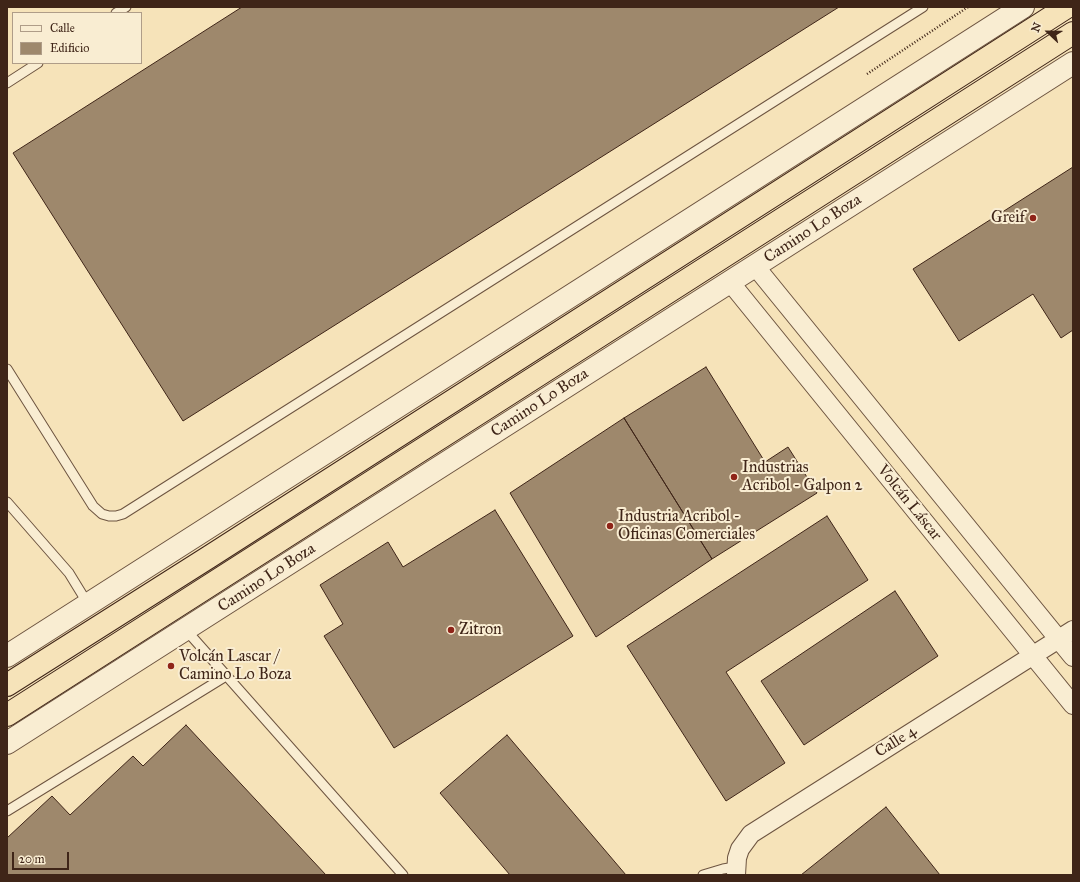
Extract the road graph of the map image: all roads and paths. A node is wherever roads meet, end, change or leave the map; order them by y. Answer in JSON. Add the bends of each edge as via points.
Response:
{"nodes":[{"id":1,"x":923,"y":7,"type":"edge"},
{"id":2,"x":968,"y":7,"type":"edge"},
{"id":3,"x":1022,"y":7,"type":"edge"},
{"id":4,"x":1067,"y":7,"type":"edge"},
{"id":5,"x":1073,"y":33,"type":"edge"},
{"id":6,"x":1073,"y":63,"type":"edge"},
{"id":7,"x":36,"y":64,"type":"edge"},
{"id":8,"x":867,"y":74,"type":"dead end"},
{"id":9,"x":7,"y":83,"type":"edge"},
{"id":10,"x":755,"y":266,"type":"junction"},
{"id":11,"x":730,"y":282,"type":"junction"},
{"id":12,"x":7,"y":369,"type":"edge"},
{"id":13,"x":7,"y":502,"type":"edge"},
{"id":14,"x":88,"y":604,"type":"junction"},
{"id":15,"x":186,"y":630,"type":"junction"},
{"id":16,"x":1066,"y":635,"type":"edge"},
{"id":17,"x":7,"y":656,"type":"edge"},
{"id":18,"x":1033,"y":656,"type":"junction"},
{"id":19,"x":1073,"y":657,"type":"edge"},
{"id":20,"x":226,"y":676,"type":"junction"},
{"id":21,"x":7,"y":685,"type":"edge"},
{"id":22,"x":1073,"y":705,"type":"edge"},
{"id":23,"x":7,"y":715,"type":"edge"},
{"id":24,"x":7,"y":743,"type":"edge"},
{"id":25,"x":7,"y":811,"type":"edge"},
{"id":26,"x":736,"y":871,"type":"edge"},
{"id":27,"x":403,"y":875,"type":"edge"},
{"id":28,"x":703,"y":875,"type":"edge"}],
"edges":[{"from":1,"to":12,"type":"lane","via":[[123,514],[108,516],[93,506]]},
{"from":2,"to":8,"type":"path"},
{"from":3,"to":14,"type":"street"},
{"from":4,"to":21,"type":"highway"},
{"from":5,"to":23,"type":"highway"},
{"from":6,"to":10,"type":"street","name":"Camino Lo Boza"},
{"from":7,"to":9,"type":"lane"},
{"from":10,"to":11,"type":"street","name":"Camino Lo Boza"},
{"from":10,"to":16,"type":"street","name":"Volcán Láscar"},
{"from":11,"to":15,"type":"street","name":"Camino Lo Boza"},
{"from":11,"to":18,"type":"street","name":"Volcán Láscar"},
{"from":13,"to":14,"type":"lane","via":[[69,573]]},
{"from":14,"to":17,"type":"street"},
{"from":15,"to":20,"type":"lane"},
{"from":15,"to":24,"type":"street","name":"Camino Lo Boza"},
{"from":16,"to":18,"type":"street","name":"Calle 4"},
{"from":16,"to":19,"type":"street","name":"Volcán Láscar"},
{"from":18,"to":22,"type":"street","name":"Volcán Láscar"},
{"from":18,"to":26,"type":"street","name":"Calle 4","via":[[751,834],[740,849]]},
{"from":20,"to":25,"type":"lane"},
{"from":20,"to":27,"type":"lane"},
{"from":26,"to":28,"type":"lane","via":[[723,869]]}]}
